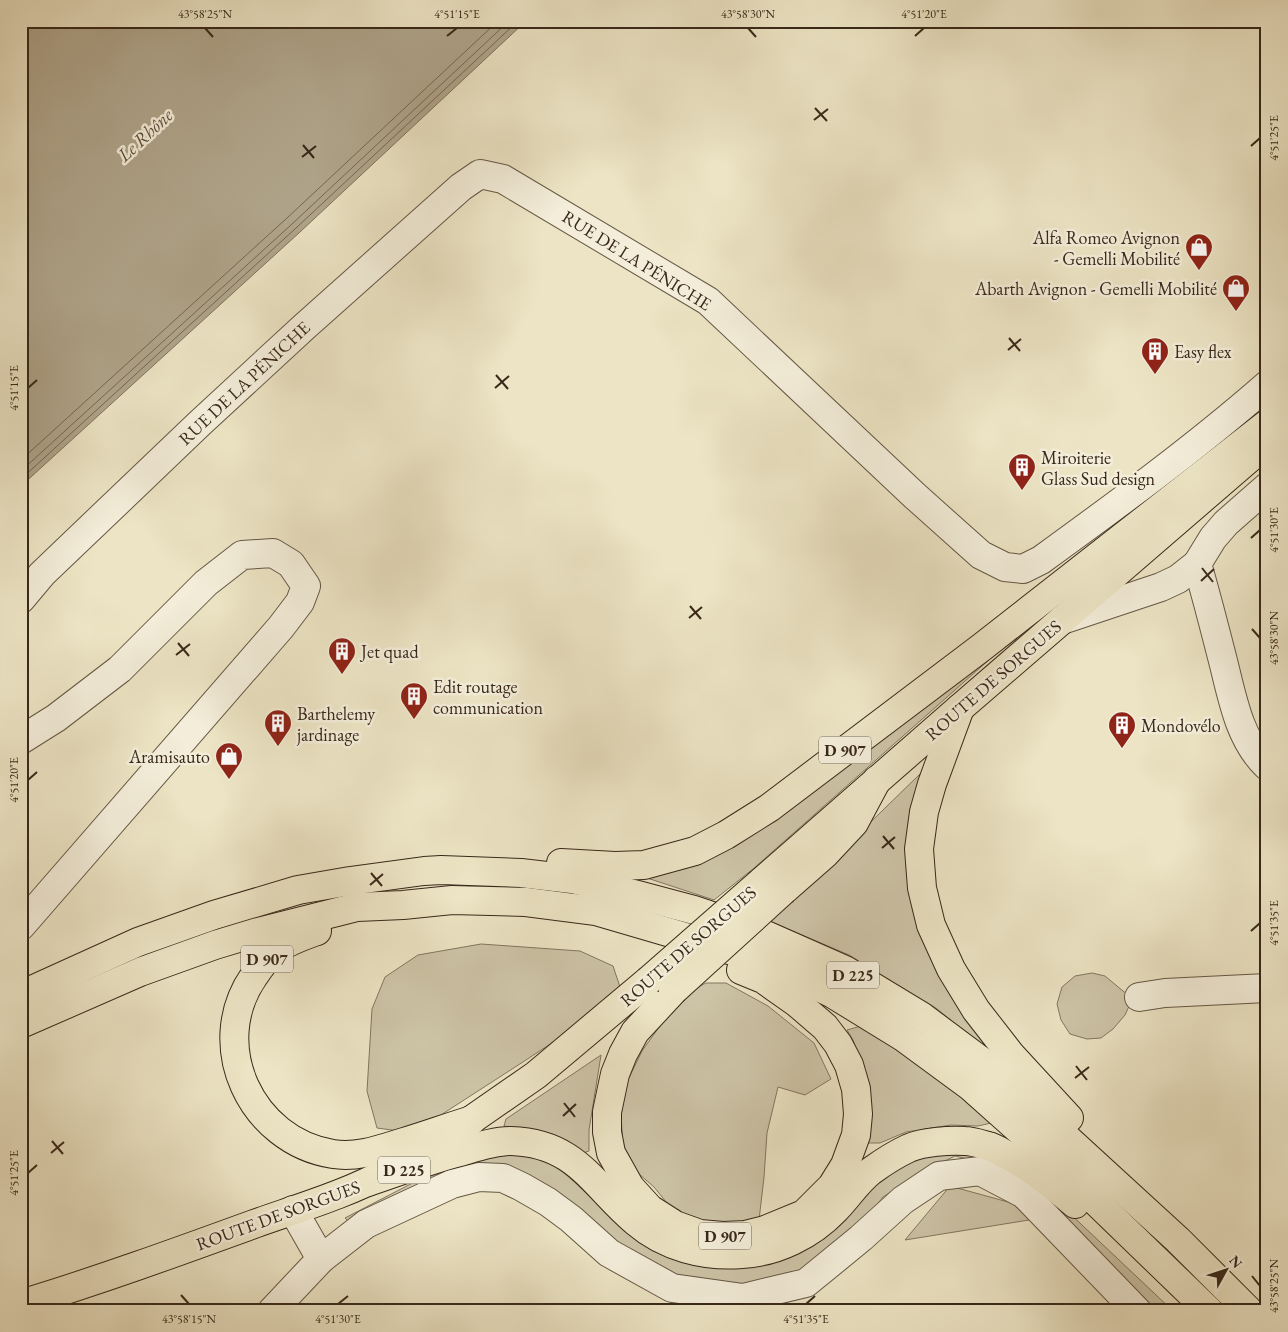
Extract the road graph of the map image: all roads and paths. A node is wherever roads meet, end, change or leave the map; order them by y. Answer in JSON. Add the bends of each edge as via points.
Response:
{"nodes":[{"id":1,"x":1267,"y":385,"type":"edge"},
{"id":2,"x":1267,"y":424,"type":"edge"},
{"id":3,"x":1267,"y":443,"type":"edge"},
{"id":4,"x":1267,"y":487,"type":"edge"},
{"id":5,"x":1196,"y":564,"type":"junction"},
{"id":6,"x":21,"y":599,"type":"edge"},
{"id":7,"x":1062,"y":620,"type":"junction"},
{"id":8,"x":960,"y":708,"type":"junction"},
{"id":9,"x":21,"y":740,"type":"edge"},
{"id":10,"x":1267,"y":766,"type":"edge"},
{"id":11,"x":350,"y":881,"type":"junction"},
{"id":12,"x":772,"y":886,"type":"junction"},
{"id":13,"x":606,"y":914,"type":"junction"},
{"id":14,"x":21,"y":926,"type":"edge"},
{"id":15,"x":138,"y":942,"type":"junction"},
{"id":16,"x":21,"y":979,"type":"edge"},
{"id":17,"x":1267,"y":988,"type":"edge"},
{"id":18,"x":21,"y":995,"type":"edge"},
{"id":19,"x":1139,"y":997,"type":"dead end"},
{"id":20,"x":21,"y":1024,"type":"edge"},
{"id":21,"x":472,"y":1120,"type":"junction"},
{"id":22,"x":417,"y":1138,"type":"joint"},
{"id":23,"x":368,"y":1182,"type":"junction"},
{"id":24,"x":293,"y":1210,"type":"junction"},
{"id":25,"x":1178,"y":1240,"type":"junction"},
{"id":26,"x":321,"y":1259,"type":"junction"},
{"id":27,"x":21,"y":1304,"type":"edge"},
{"id":28,"x":1209,"y":1310,"type":"edge"},
{"id":29,"x":272,"y":1311,"type":"edge"},
{"id":30,"x":1137,"y":1311,"type":"edge"},
{"id":31,"x":1249,"y":1311,"type":"edge"}],
"edges":[{"from":1,"to":6,"type":"street","name":"RUE DE LA PÉNICHE","via":[[1144,485],[1041,560],[1023,570],[1004,567],[981,555],[915,496],[708,301],[503,179],[480,174],[461,187],[207,416],[42,574]]},
{"from":2,"to":11,"type":"main road","number":"D 907","via":[[982,647],[768,808],[726,835],[695,850],[644,865],[453,857],[373,866]]},
{"from":3,"to":7,"type":"main road","name":"ROUTE DE SORGUES","number":"D 907"},
{"from":4,"to":5,"type":"street","via":[[1226,523]]},
{"from":5,"to":7,"type":"street","via":[[1178,579],[1161,587]]},
{"from":5,"to":10,"type":"street","via":[[1244,735]]},
{"from":7,"to":8,"type":"main road","name":"ROUTE DE SORGUES","number":"D 907"},
{"from":8,"to":12,"type":"main road","name":"ROUTE DE SORGUES","number":"D 907","via":[[877,780],[854,823],[824,854]]},
{"from":8,"to":25,"type":"main road","number":"D 225","via":[[932,784],[919,849],[922,888],[931,925],[976,1010],[1011,1055]]},
{"from":9,"to":14,"type":"street","via":[[56,718],[120,669],[206,583],[242,555],[273,553],[291,564],[306,586],[300,602],[281,627]]},
{"from":11,"to":15,"type":"main road","number":"D 907","via":[[269,898]]},
{"from":11,"to":25,"type":"main road","number":"D 225","via":[[441,870],[572,878],[694,910],[759,932],[845,970],[921,1016],[988,1066]]},
{"from":12,"to":13,"type":"main road","number":"D 907","bridge":true,"via":[[673,991],[635,1032],[623,1054],[607,1112],[611,1153],[630,1187],[650,1209],[675,1225],[700,1234],[745,1235],[804,1214],[832,1186],[845,1165],[856,1135],[858,1114],[856,1089],[849,1066],[825,1027],[763,979],[734,967],[651,938]]},
{"from":12,"to":21,"type":"main road","name":"ROUTE DE SORGUES","number":"D 907","bridge":true,"via":[[648,981],[536,1075]]},
{"from":13,"to":20,"type":"main road","number":"D 907","via":[[526,902],[452,900],[357,907],[206,949],[140,972]]},
{"from":13,"to":22,"type":"main road","number":"D 907","via":[[570,919],[490,912],[403,916],[331,926],[288,942],[262,964],[240,1002],[234,1041],[236,1062],[244,1086],[265,1117],[301,1144],[333,1154],[372,1152]]},
{"from":13,"to":28,"type":"main road","number":"D 225","via":[[743,954],[789,972],[833,994],[902,1037],[971,1087]]},
{"from":15,"to":16,"type":"main road","via":[[113,940]]},
{"from":15,"to":18,"type":"main road","number":"D 907"},
{"from":17,"to":19,"type":"street"},
{"from":21,"to":22,"type":"main road","number":"D 225"},
{"from":21,"to":23,"type":"main road","name":"ROUTE DE SORGUES","number":"D 907","via":[[430,1149]]},
{"from":23,"to":24,"type":"main road","name":"ROUTE DE SORGUES"},
{"from":23,"to":28,"type":"main road","number":"D 225","via":[[489,1143],[530,1143],[550,1148],[578,1164],[636,1222],[657,1237],[684,1249],[708,1254],[742,1254],[762,1252],[802,1236],[834,1211],[869,1172],[910,1148],[936,1142],[965,1141],[990,1146],[1039,1175],[1101,1228]]},
{"from":24,"to":26,"type":"street"},
{"from":24,"to":27,"type":"main road","name":"ROUTE DE SORGUES"},
{"from":25,"to":31,"type":"main road","number":"D 225"},
{"from":26,"to":29,"type":"street"},
{"from":26,"to":30,"type":"street","via":[[366,1224],[452,1184],[478,1177],[503,1178],[548,1202],[610,1253],[672,1288],[743,1298],[806,1283],[903,1200],[939,1176],[980,1171],[1024,1194]]}]}
